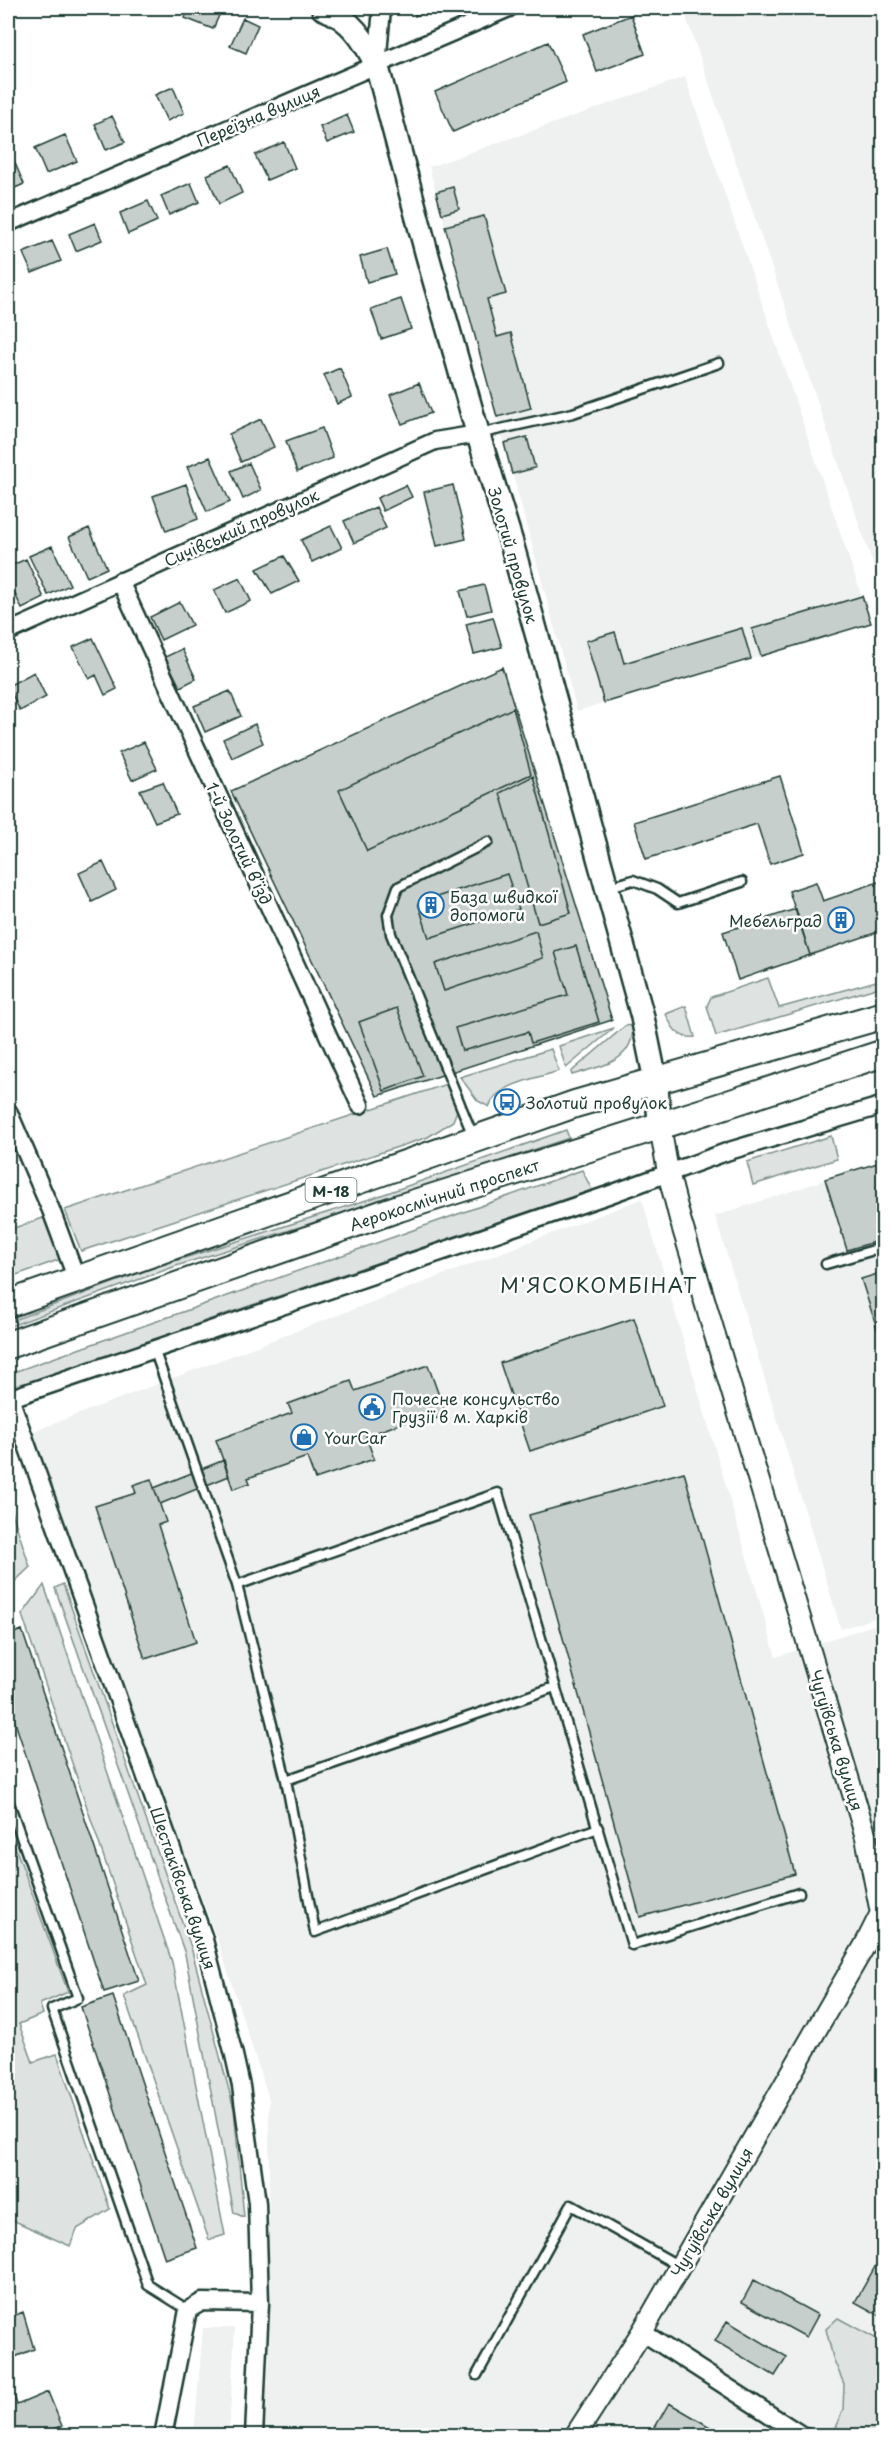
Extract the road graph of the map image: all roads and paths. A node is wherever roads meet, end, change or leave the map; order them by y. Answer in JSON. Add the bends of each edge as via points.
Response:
{"nodes":[{"id":1,"x":323,"y":8,"type":"edge"},
{"id":2,"x":382,"y":8,"type":"edge"},
{"id":3,"x":509,"y":8,"type":"edge"},
{"id":4,"x":377,"y":66,"type":"junction"},
{"id":5,"x":8,"y":223,"type":"edge"},
{"id":6,"x":719,"y":363,"type":"dead end"},
{"id":7,"x":478,"y":434,"type":"junction"},
{"id":8,"x":120,"y":581,"type":"junction"},
{"id":9,"x":8,"y":632,"type":"edge"},
{"id":10,"x":488,"y":842,"type":"dead end"},
{"id":11,"x":742,"y":882,"type":"dead end"},
{"id":12,"x":606,"y":889,"type":"junction"},
{"id":13,"x":884,"y":1015,"type":"edge"},
{"id":14,"x":884,"y":1053,"type":"edge"},
{"id":15,"x":656,"y":1083,"type":"junction"},
{"id":16,"x":360,"y":1105,"type":"dead end"},
{"id":17,"x":884,"y":1105,"type":"edge"},
{"id":18,"x":8,"y":1111,"type":"edge"},
{"id":19,"x":660,"y":1126,"type":"junction"},
{"id":20,"x":474,"y":1139,"type":"junction"},
{"id":21,"x":668,"y":1172,"type":"junction"},
{"id":22,"x":884,"y":1246,"type":"edge"},
{"id":23,"x":826,"y":1264,"type":"dead end"},
{"id":24,"x":77,"y":1280,"type":"junction"},
{"id":25,"x":8,"y":1304,"type":"edge"},
{"id":26,"x":8,"y":1345,"type":"edge"},
{"id":27,"x":154,"y":1349,"type":"junction"},
{"id":28,"x":9,"y":1398,"type":"edge"},
{"id":29,"x":237,"y":1585,"type":"junction"},
{"id":30,"x":555,"y":1687,"type":"junction"},
{"id":31,"x":286,"y":1780,"type":"junction"},
{"id":32,"x":8,"y":1800,"type":"edge"},
{"id":33,"x":598,"y":1828,"type":"junction"},
{"id":34,"x":880,"y":1889,"type":"edge"},
{"id":35,"x":799,"y":1893,"type":"dead end"},
{"id":36,"x":680,"y":2266,"type":"junction"},
{"id":37,"x":260,"y":2303,"type":"junction"},
{"id":38,"x":188,"y":2310,"type":"junction"},
{"id":39,"x":642,"y":2332,"type":"junction"},
{"id":40,"x":477,"y":2375,"type":"dead end"},
{"id":41,"x":163,"y":2436,"type":"edge"},
{"id":42,"x":254,"y":2436,"type":"edge"},
{"id":43,"x":575,"y":2436,"type":"edge"},
{"id":44,"x":803,"y":2436,"type":"edge"}],
"edges":[{"from":1,"to":4,"type":"main road","name":"Золотий провулок","via":[[338,13],[353,26]]},
{"from":2,"to":4,"type":"street"},
{"from":3,"to":4,"type":"street","name":"Переїзна вулиця"},
{"from":4,"to":5,"type":"street","name":"Переїзна вулиця"},
{"from":4,"to":7,"type":"main road","name":"Золотий провулок"},
{"from":6,"to":7,"type":"lane","via":[[573,413]]},
{"from":7,"to":8,"type":"street","name":"Сичівський провулок","via":[[435,441]]},
{"from":7,"to":12,"type":"main road","name":"Золотий провулок"},
{"from":8,"to":9,"type":"street","name":"Сичівський провулок"},
{"from":8,"to":16,"type":"street","name":"1-й Золотий в’їзд"},
{"from":10,"to":20,"type":"lane","via":[[398,887],[388,915],[391,934]]},
{"from":11,"to":12,"type":"lane","via":[[678,903],[633,879]]},
{"from":12,"to":15,"type":"main road","name":"Золотий провулок","via":[[642,1016]]},
{"from":13,"to":15,"type":"main road","number":"М-18"},
{"from":14,"to":19,"type":"main road","name":"Аерокосмічний проспект","number":"М-18"},
{"from":15,"to":19,"type":"main road","name":"Золотий провулок"},
{"from":15,"to":20,"type":"main road","number":"М-18","via":[[575,1104]]},
{"from":17,"to":21,"type":"street"},
{"from":18,"to":24,"type":"street"},
{"from":19,"to":21,"type":"street","name":"Чугуївська вулиця"},
{"from":19,"to":26,"type":"main road","name":"Аерокосмічний проспект","number":"М-18","via":[[399,1208]]},
{"from":20,"to":24,"type":"main road","number":"М-18"},
{"from":21,"to":27,"type":"street"},
{"from":21,"to":34,"type":"street","name":"Чугуївська вулиця"},
{"from":22,"to":23,"type":"lane"},
{"from":24,"to":25,"type":"main road","number":"М-18"},
{"from":27,"to":28,"type":"street"},
{"from":27,"to":29,"type":"lane"},
{"from":28,"to":37,"type":"street","name":"Шестаківська вулиця","via":[[203,1936],[240,2086],[257,2204]]},
{"from":29,"to":30,"type":"lane","via":[[498,1492]]},
{"from":29,"to":31,"type":"lane"},
{"from":30,"to":31,"type":"lane"},
{"from":30,"to":33,"type":"lane"},
{"from":31,"to":33,"type":"lane","via":[[315,1932]]},
{"from":32,"to":38,"type":"lane","via":[[78,1998],[52,2009],[148,2285]]},
{"from":33,"to":35,"type":"lane","via":[[632,1945]]},
{"from":34,"to":36,"type":"street","name":"Чугуївська вулиця","via":[[880,1912],[865,1946]]},
{"from":36,"to":39,"type":"street","name":"Чугуївська вулиця"},
{"from":36,"to":40,"type":"lane","via":[[571,2205]]},
{"from":37,"to":38,"type":"street","via":[[202,2302]]},
{"from":37,"to":42,"type":"street","name":"Шестаківська вулиця"},
{"from":38,"to":41,"type":"street"},
{"from":39,"to":43,"type":"street","name":"Чугуївська вулиця"},
{"from":39,"to":44,"type":"street"}]}
